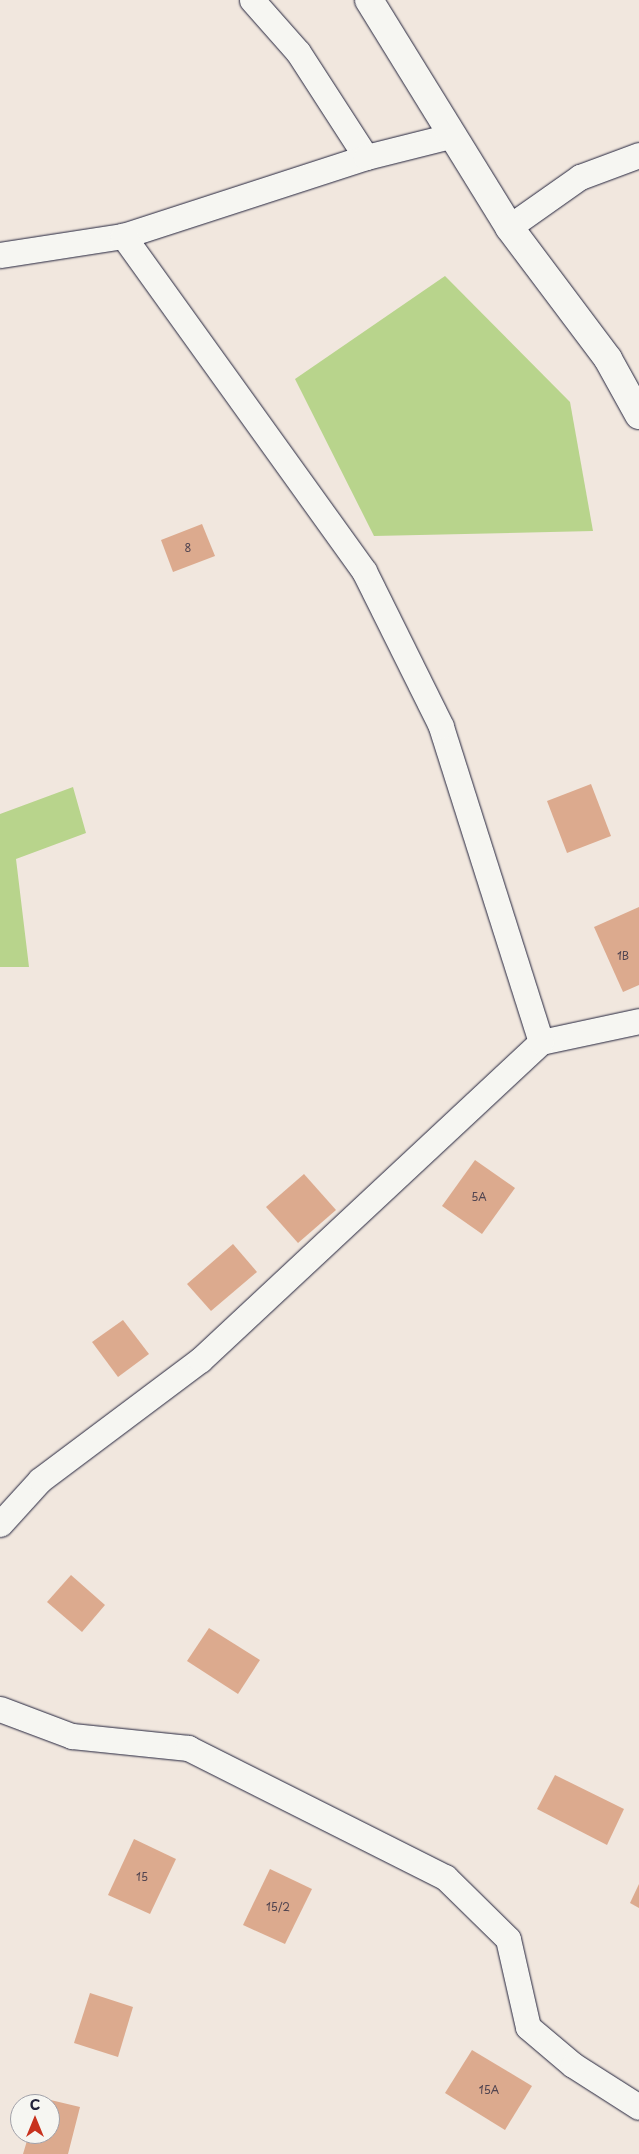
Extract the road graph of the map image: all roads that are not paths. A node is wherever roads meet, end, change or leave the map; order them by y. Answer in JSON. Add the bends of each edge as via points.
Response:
{"nodes":[{"id":1,"x":252,"y":0,"type":"edge"},
{"id":2,"x":369,"y":0,"type":"edge"},
{"id":3,"x":450,"y":136,"type":"junction"},
{"id":4,"x":639,"y":155,"type":"edge"},
{"id":5,"x":366,"y":157,"type":"junction"},
{"id":6,"x":509,"y":227,"type":"junction"},
{"id":7,"x":123,"y":236,"type":"junction"},
{"id":8,"x":0,"y":255,"type":"edge"},
{"id":9,"x":639,"y":415,"type":"edge"},
{"id":10,"x":639,"y":1021,"type":"edge"},
{"id":11,"x":541,"y":1042,"type":"junction"},
{"id":12,"x":0,"y":1524,"type":"edge"},
{"id":13,"x":0,"y":1709,"type":"edge"},
{"id":14,"x":639,"y":2107,"type":"edge"}],
"edges":[{"from":1,"to":5,"type":"street","via":[[298,52]]},
{"from":2,"to":3,"type":"street"},
{"from":3,"to":5,"type":"street"},
{"from":3,"to":6,"type":"street"},
{"from":4,"to":6,"type":"street","via":[[580,177]]},
{"from":5,"to":7,"type":"street"},
{"from":6,"to":9,"type":"street","via":[[608,359]]},
{"from":7,"to":8,"type":"street"},
{"from":7,"to":11,"type":"street","via":[[364,571],[441,726]]},
{"from":10,"to":11,"type":"street"},
{"from":11,"to":12,"type":"street","via":[[200,1360],[40,1480]]},
{"from":13,"to":14,"type":"street","via":[[72,1736],[188,1748],[444,1877],[508,1939],[528,2027],[573,2065]]}]}
